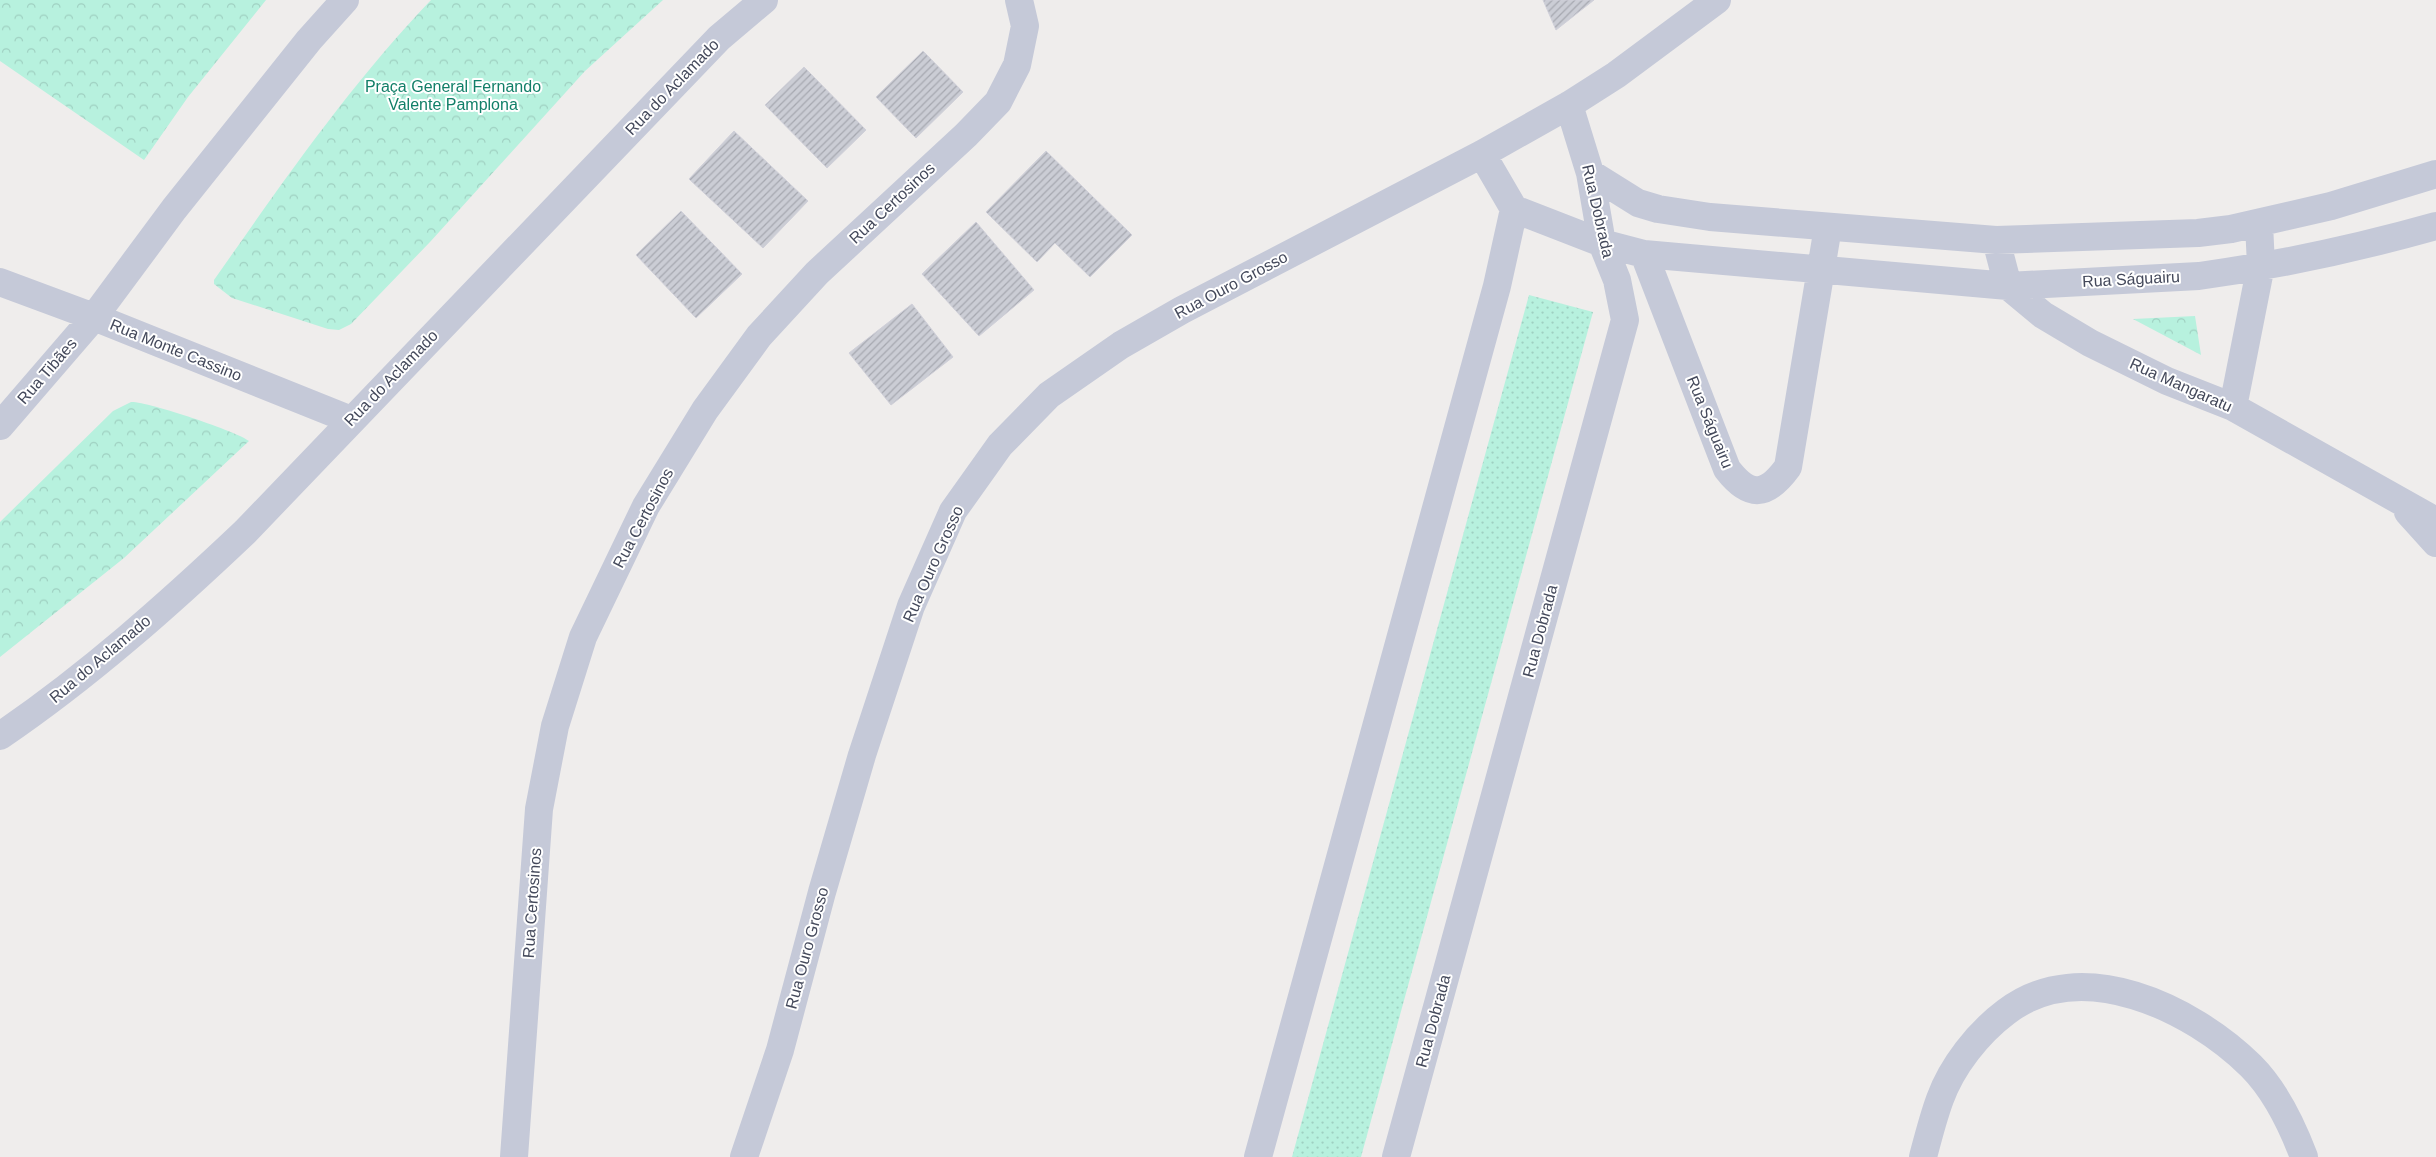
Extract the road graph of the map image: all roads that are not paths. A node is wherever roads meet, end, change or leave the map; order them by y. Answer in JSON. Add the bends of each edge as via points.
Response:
{"nodes":[{"id":1,"x":345,"y":0,"type":"edge"},
{"id":2,"x":764,"y":0,"type":"edge"},
{"id":3,"x":1019,"y":0,"type":"edge"},
{"id":4,"x":1717,"y":0,"type":"edge"},
{"id":5,"x":1569,"y":105,"type":"junction"},
{"id":6,"x":1482,"y":154,"type":"junction"},
{"id":7,"x":1590,"y":173,"type":"junction"},
{"id":8,"x":2436,"y":174,"type":"edge"},
{"id":9,"x":1514,"y":209,"type":"junction"},
{"id":10,"x":2259,"y":224,"type":"junction"},
{"id":11,"x":2436,"y":226,"type":"edge"},
{"id":12,"x":1828,"y":227,"type":"junction"},
{"id":13,"x":1996,"y":240,"type":"junction"},
{"id":14,"x":1602,"y":243,"type":"junction"},
{"id":15,"x":1644,"y":254,"type":"junction"},
{"id":16,"x":2261,"y":265,"type":"junction"},
{"id":17,"x":1821,"y":269,"type":"junction"},
{"id":18,"x":0,"y":282,"type":"edge"},
{"id":19,"x":2008,"y":286,"type":"junction"},
{"id":20,"x":94,"y":317,"type":"junction"},
{"id":21,"x":2233,"y":408,"type":"junction"},
{"id":22,"x":351,"y":420,"type":"junction"},
{"id":23,"x":0,"y":426,"type":"edge"},
{"id":24,"x":2399,"y":501,"type":"junction"},
{"id":25,"x":2436,"y":520,"type":"edge"},
{"id":26,"x":2436,"y":543,"type":"edge"},
{"id":27,"x":0,"y":736,"type":"edge"},
{"id":28,"x":514,"y":1157,"type":"edge"},
{"id":29,"x":744,"y":1157,"type":"edge"},
{"id":30,"x":1258,"y":1157,"type":"edge"},
{"id":31,"x":1396,"y":1157,"type":"edge"},
{"id":32,"x":1923,"y":1157,"type":"edge"},
{"id":33,"x":2304,"y":1157,"type":"edge"}],
"edges":[{"from":1,"to":20,"type":"street","via":[[309,40],[174,209]]},
{"from":2,"to":22,"type":"street","name":"Rua do Aclamado","via":[[719,38]]},
{"from":3,"to":28,"type":"street","name":"Rua Certosinos","via":[[1025,26],[1017,65],[998,102],[816,273],[759,336],[705,410],[646,506],[583,637],[555,726],[539,809]]},
{"from":4,"to":5,"type":"street","name":"Rua Ouro Grosso","via":[[1616,75]]},
{"from":5,"to":6,"type":"street","name":"Rua Ouro Grosso"},
{"from":5,"to":7,"type":"street","name":"Rua Dobrada"},
{"from":6,"to":9,"type":"street"},
{"from":6,"to":29,"type":"street","name":"Rua Ouro Grosso","via":[[1182,310],[1122,345],[1049,395],[1000,446],[953,511],[911,606],[862,755],[780,1050]]},
{"from":7,"to":12,"type":"street","via":[[1638,203],[1658,209]]},
{"from":7,"to":14,"type":"street","name":"Rua Dobrada"},
{"from":8,"to":10,"type":"street"},
{"from":9,"to":14,"type":"street","name":"Rua Ságuairu"},
{"from":9,"to":30,"type":"street","via":[[1497,286]]},
{"from":10,"to":13,"type":"street","via":[[2198,233]]},
{"from":10,"to":16,"type":"street"},
{"from":11,"to":16,"type":"street","name":"Rua Ságuairu","via":[[2332,252]]},
{"from":12,"to":13,"type":"street"},
{"from":12,"to":17,"type":"street","name":"Rua Ságuairu"},
{"from":13,"to":19,"type":"street"},
{"from":14,"to":15,"type":"street","name":"Rua Ságuairu"},
{"from":14,"to":31,"type":"street","name":"Rua Dobrada","via":[[1617,280],[1625,320]]},
{"from":15,"to":17,"type":"street","name":"Rua Ságuairu"},
{"from":15,"to":17,"type":"street","name":"Rua Ságuairu","via":[[1727,469],[1738,483],[1750,490],[1766,490],[1788,467]]},
{"from":16,"to":19,"type":"street","name":"Rua Ságuairu","via":[[2199,276]]},
{"from":16,"to":21,"type":"street"},
{"from":17,"to":19,"type":"street","name":"Rua Ságuairu"},
{"from":18,"to":20,"type":"street","name":"Rua Monte Cassino"},
{"from":19,"to":21,"type":"street","name":"Rua Mangaratu","via":[[2043,315],[2090,343],[2167,381]]},
{"from":20,"to":22,"type":"street","name":"Rua Monte Cassino"},
{"from":20,"to":23,"type":"street","name":"Rua Tibães"},
{"from":21,"to":24,"type":"street","name":"Rua Mangaratu"},
{"from":22,"to":27,"type":"street","name":"Rua do Aclamado","via":[[245,532],[182,591],[42,707]]},
{"from":24,"to":25,"type":"street","name":"Rua Mangaratu"},
{"from":24,"to":26,"type":"street","name":"Rua Mangaratu"},
{"from":32,"to":33,"type":"street","via":[[1940,1098],[1960,1061],[1982,1034],[2006,1011],[2037,995],[2065,989],[2096,988],[2133,994],[2209,1031],[2251,1067],[2273,1094],[2294,1130]]}]}
